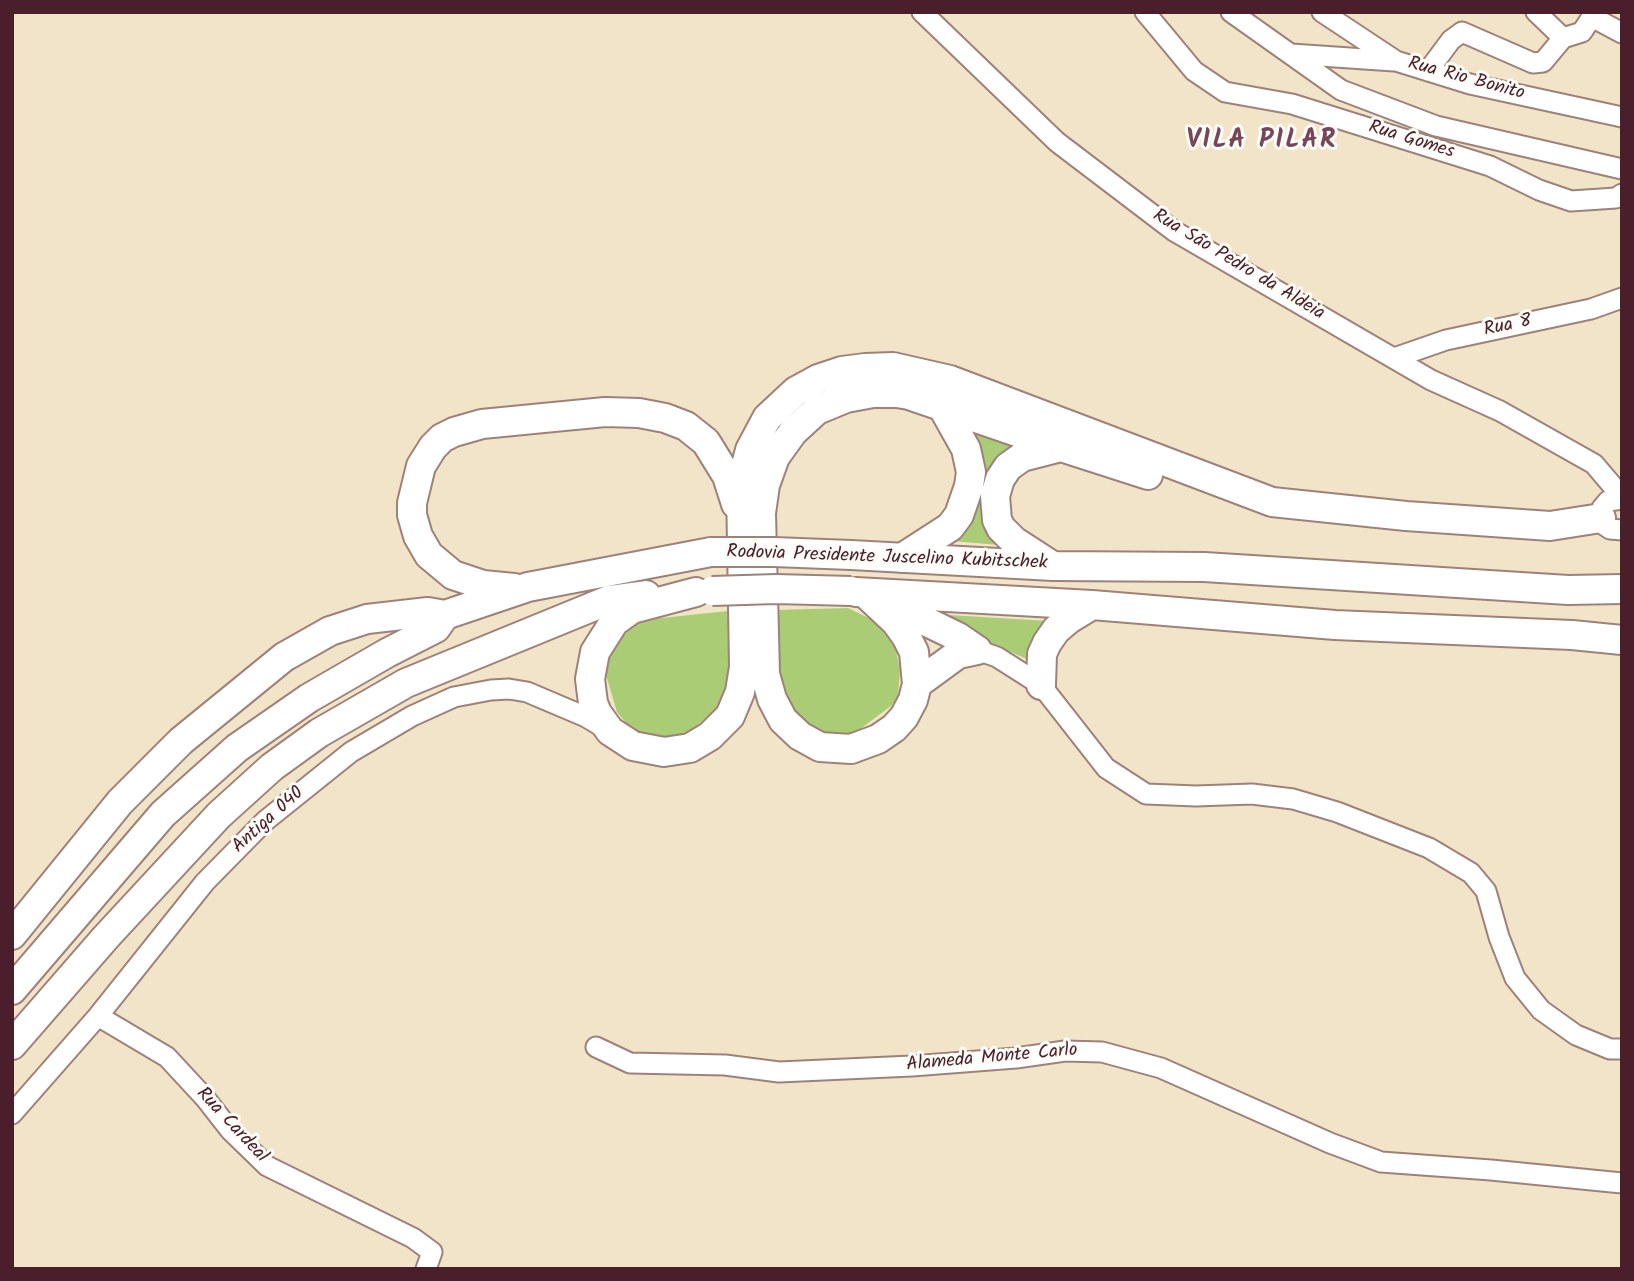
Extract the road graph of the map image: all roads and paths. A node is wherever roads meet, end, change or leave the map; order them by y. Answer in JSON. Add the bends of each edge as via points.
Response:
{"nodes":[{"id":1,"x":922,"y":12,"type":"edge"},
{"id":2,"x":1145,"y":12,"type":"edge"},
{"id":3,"x":1231,"y":12,"type":"edge"},
{"id":4,"x":1322,"y":12,"type":"edge"},
{"id":5,"x":1536,"y":12,"type":"edge"},
{"id":6,"x":1594,"y":15,"type":"edge"},
{"id":7,"x":1622,"y":33,"type":"edge"},
{"id":8,"x":1563,"y":38,"type":"junction"},
{"id":9,"x":1290,"y":54,"type":"junction"},
{"id":10,"x":1396,"y":61,"type":"junction"},
{"id":11,"x":1428,"y":71,"type":"junction"},
{"id":12,"x":1622,"y":117,"type":"edge"},
{"id":13,"x":1622,"y":169,"type":"edge"},
{"id":14,"x":1622,"y":194,"type":"edge"},
{"id":15,"x":1622,"y":298,"type":"edge"},
{"id":16,"x":1394,"y":358,"type":"junction"},
{"id":17,"x":943,"y":408,"type":"junction"},
{"id":18,"x":1061,"y":447,"type":"junction"},
{"id":19,"x":1594,"y":464,"type":"junction"},
{"id":20,"x":1622,"y":498,"type":"edge"},
{"id":21,"x":741,"y":518,"type":"junction"},
{"id":22,"x":1611,"y":522,"type":"edge"},
{"id":23,"x":902,"y":558,"type":"junction"},
{"id":24,"x":1053,"y":566,"type":"junction"},
{"id":25,"x":528,"y":587,"type":"junction"},
{"id":26,"x":1622,"y":589,"type":"edge"},
{"id":27,"x":704,"y":592,"type":"junction"},
{"id":28,"x":858,"y":592,"type":"junction"},
{"id":29,"x":1093,"y":605,"type":"junction"},
{"id":30,"x":445,"y":615,"type":"junction"},
{"id":31,"x":1622,"y":633,"type":"edge"},
{"id":32,"x":1572,"y":635,"type":"junction"},
{"id":33,"x":1622,"y":640,"type":"edge"},
{"id":34,"x":977,"y":650,"type":"junction"},
{"id":35,"x":917,"y":684,"type":"junction"},
{"id":36,"x":1041,"y":685,"type":"junction"},
{"id":37,"x":610,"y":731,"type":"junction"},
{"id":38,"x":12,"y":935,"type":"edge"},
{"id":39,"x":12,"y":990,"type":"edge"},
{"id":40,"x":98,"y":1016,"type":"junction"},
{"id":41,"x":12,"y":1045,"type":"edge"},
{"id":42,"x":596,"y":1047,"type":"dead end"},
{"id":43,"x":1622,"y":1049,"type":"edge"},
{"id":44,"x":12,"y":1114,"type":"edge"},
{"id":45,"x":1622,"y":1183,"type":"edge"},
{"id":46,"x":432,"y":1263,"type":"edge"}],
"edges":[{"from":1,"to":16,"type":"street","name":"Rua São Pedro da Aldeia","via":[[1057,142],[1174,232]]},
{"from":2,"to":14,"type":"street","name":"Rua Gomes","via":[[1194,71],[1225,92],[1292,104],[1490,166],[1571,201]]},
{"from":3,"to":9,"type":"street"},
{"from":4,"to":10,"type":"street","name":"Rua Rio Bonito"},
{"from":5,"to":8,"type":"street"},
{"from":6,"to":7,"type":"street"},
{"from":6,"to":8,"type":"street","via":[[1579,34]]},
{"from":8,"to":11,"type":"street","via":[[1538,64],[1462,32]]},
{"from":9,"to":10,"type":"street"},
{"from":9,"to":13,"type":"street","via":[[1341,90],[1436,125]]},
{"from":10,"to":11,"type":"street","name":"Rua Rio Bonito"},
{"from":11,"to":12,"type":"street","name":"Rua Rio Bonito"},
{"from":15,"to":16,"type":"street","name":"Rua 8","via":[[1591,309],[1446,340]]},
{"from":16,"to":19,"type":"street","name":"Rua São Pedro da Aldeia"},
{"from":17,"to":18,"type":"highway"},
{"from":17,"to":23,"type":"highway","via":[[966,449],[969,486],[950,527]]},
{"from":17,"to":35,"type":"highway","via":[[909,395],[873,393],[834,401],[817,410],[775,457],[761,513],[765,674],[783,720],[820,747],[851,749],[894,728],[913,700]]},
{"from":18,"to":22,"type":"highway","via":[[1269,515],[1411,534],[1540,541]]},
{"from":18,"to":24,"type":"highway","via":[[1015,461],[1000,479],[995,496],[997,520],[1007,535]]},
{"from":19,"to":20,"type":"street","name":"Rua São Pedro da Aldeia"},
{"from":19,"to":22,"type":"street"},
{"from":20,"to":22,"type":"street","via":[[1608,501]]},
{"from":21,"to":22,"type":"highway","via":[[741,484],[750,450],[775,408],[818,379],[878,367],[950,380],[1272,502],[1550,526]]},
{"from":21,"to":25,"type":"highway","via":[[714,452],[686,426],[665,418],[605,412],[467,427],[442,438],[426,456],[414,491],[412,515],[423,546],[444,569],[464,579],[497,587]]},
{"from":21,"to":37,"type":"highway","via":[[744,667],[730,716],[710,736],[680,751],[633,746]]},
{"from":23,"to":24,"type":"highway","name":"Rodovia Presidente Juscelino Kubitschek"},
{"from":23,"to":25,"type":"highway","name":"Rodovia Presidente Juscelino Kubitschek","bridge":true,"via":[[711,552]]},
{"from":24,"to":26,"type":"highway","name":"Rodovia Presidente Juscelino Kubitschek","via":[[1204,567],[1568,590]]},
{"from":25,"to":30,"type":"highway","name":"Rodovia Presidente Juscelino Kubitschek"},
{"from":27,"to":28,"type":"highway","name":"Rodovia Presidente Juscelino Kubitschek","bridge":true},
{"from":27,"to":37,"type":"highway","via":[[632,609],[607,631],[595,652],[590,679],[597,713]]},
{"from":27,"to":41,"type":"highway","name":"Rodovia Presidente Juscelino Kubitschek","via":[[609,600],[406,683],[319,733],[272,767],[219,815]]},
{"from":28,"to":29,"type":"highway","name":"Rodovia Presidente Juscelino Kubitschek"},
{"from":28,"to":34,"type":"highway"},
{"from":28,"to":35,"type":"highway","via":[[896,622],[906,636],[914,652]]},
{"from":29,"to":32,"type":"highway","name":"Rodovia Presidente Juscelino Kubitschek","via":[[1335,625]]},
{"from":29,"to":36,"type":"highway","via":[[1069,619],[1047,643]]},
{"from":30,"to":38,"type":"highway","via":[[428,612],[368,619],[330,631],[284,657],[181,741],[120,802]]},
{"from":30,"to":39,"type":"highway","name":"Rodovia Presidente Juscelino Kubitschek","via":[[436,628],[309,698],[237,748],[163,814]]},
{"from":31,"to":32,"type":"highway"},
{"from":32,"to":33,"type":"highway"},
{"from":34,"to":35,"type":"highway","via":[[958,654]]},
{"from":34,"to":36,"type":"street"},
{"from":36,"to":43,"type":"street","via":[[1106,768],[1146,794],[1252,794],[1293,799],[1429,848],[1471,873],[1486,891],[1515,978],[1541,1010],[1576,1035]]},
{"from":37,"to":40,"type":"street","name":"Antiga 040","via":[[555,703],[509,689],[454,697],[412,716],[351,752],[265,821],[205,882]]},
{"from":40,"to":44,"type":"street","name":"Antiga 040"},
{"from":40,"to":46,"type":"street","name":"Rua Cardeal","via":[[167,1056],[267,1167],[412,1238]]},
{"from":42,"to":45,"type":"street","name":"Alameda Monte Carlo","via":[[630,1063],[725,1065],[779,1072],[1102,1052],[1161,1068],[1381,1162]]}]}
